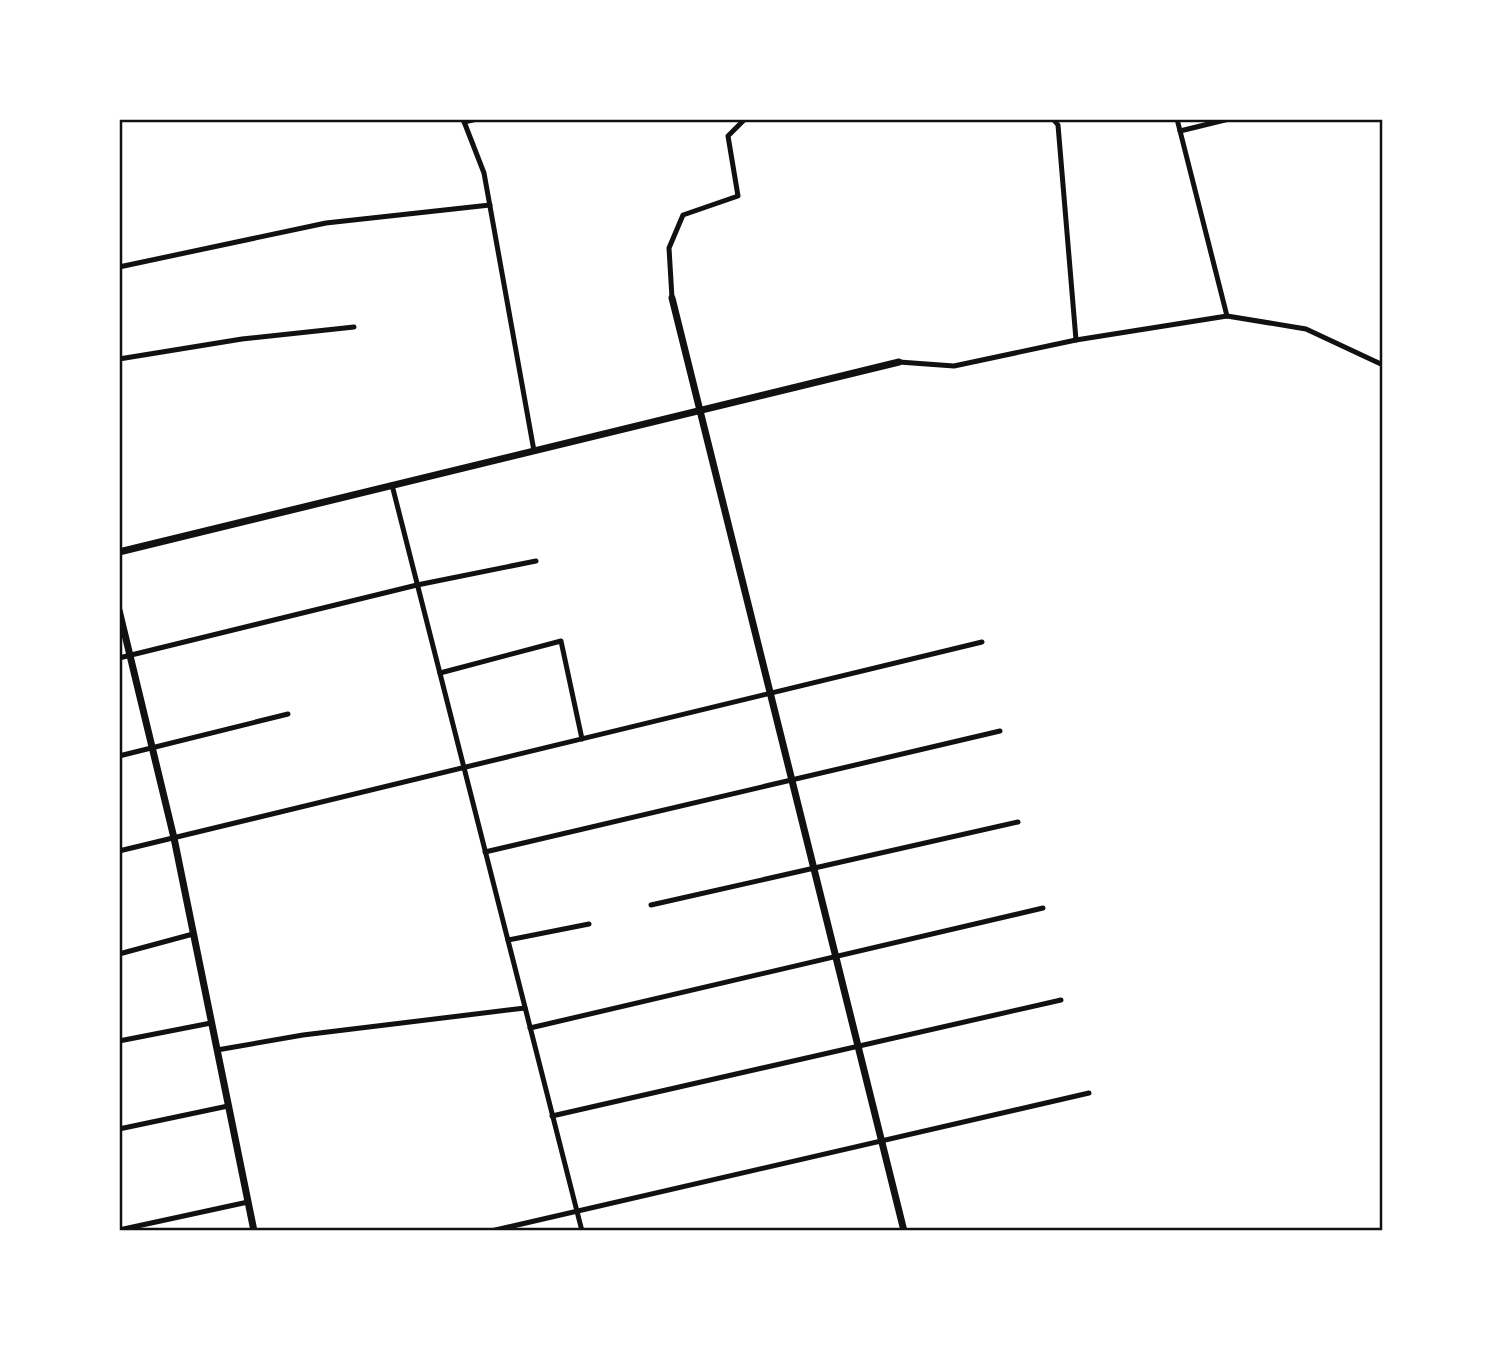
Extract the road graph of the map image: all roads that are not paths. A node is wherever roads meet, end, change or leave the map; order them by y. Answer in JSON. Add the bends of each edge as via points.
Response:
{"nodes":[{"id":1,"x":477,"y":119,"type":"edge"},
{"id":2,"x":745,"y":119,"type":"edge"},
{"id":3,"x":1053,"y":119,"type":"edge"},
{"id":4,"x":1177,"y":119,"type":"edge"},
{"id":5,"x":1229,"y":119,"type":"edge"},
{"id":6,"x":464,"y":120,"type":"edge"},
{"id":7,"x":1180,"y":131,"type":"junction"},
{"id":8,"x":490,"y":205,"type":"junction"},
{"id":9,"x":119,"y":267,"type":"edge"},
{"id":10,"x":672,"y":298,"type":"joint"},
{"id":11,"x":1227,"y":316,"type":"junction"},
{"id":12,"x":354,"y":327,"type":"dead end"},
{"id":13,"x":1076,"y":340,"type":"junction"},
{"id":14,"x":119,"y":359,"type":"edge"},
{"id":15,"x":899,"y":362,"type":"joint"},
{"id":16,"x":1383,"y":365,"type":"edge"},
{"id":17,"x":700,"y":411,"type":"junction"},
{"id":18,"x":534,"y":451,"type":"junction"},
{"id":19,"x":392,"y":485,"type":"junction"},
{"id":20,"x":119,"y":552,"type":"edge"},
{"id":21,"x":536,"y":561,"type":"dead end"},
{"id":22,"x":417,"y":585,"type":"junction"},
{"id":23,"x":119,"y":610,"type":"edge"},
{"id":24,"x":982,"y":642,"type":"dead end"},
{"id":25,"x":130,"y":655,"type":"junction"},
{"id":26,"x":119,"y":658,"type":"edge"},
{"id":27,"x":440,"y":673,"type":"junction"},
{"id":28,"x":770,"y":694,"type":"junction"},
{"id":29,"x":288,"y":714,"type":"dead end"},
{"id":30,"x":1000,"y":731,"type":"dead end"},
{"id":31,"x":582,"y":739,"type":"junction"},
{"id":32,"x":152,"y":748,"type":"junction"},
{"id":33,"x":119,"y":757,"type":"edge"},
{"id":34,"x":464,"y":768,"type":"junction"},
{"id":35,"x":792,"y":780,"type":"junction"},
{"id":36,"x":1018,"y":822,"type":"dead end"},
{"id":37,"x":174,"y":838,"type":"junction"},
{"id":38,"x":119,"y":851,"type":"edge"},
{"id":39,"x":485,"y":852,"type":"junction"},
{"id":40,"x":814,"y":869,"type":"junction"},
{"id":41,"x":651,"y":905,"type":"dead end"},
{"id":42,"x":1043,"y":908,"type":"dead end"},
{"id":43,"x":589,"y":924,"type":"dead end"},
{"id":44,"x":193,"y":934,"type":"junction"},
{"id":45,"x":508,"y":940,"type":"junction"},
{"id":46,"x":119,"y":954,"type":"edge"},
{"id":47,"x":836,"y":956,"type":"junction"},
{"id":48,"x":1061,"y":1000,"type":"dead end"},
{"id":49,"x":525,"y":1008,"type":"junction"},
{"id":50,"x":211,"y":1023,"type":"junction"},
{"id":51,"x":530,"y":1028,"type":"junction"},
{"id":52,"x":119,"y":1041,"type":"edge"},
{"id":53,"x":858,"y":1046,"type":"junction"},
{"id":54,"x":217,"y":1050,"type":"junction"},
{"id":55,"x":1089,"y":1093,"type":"dead end"},
{"id":56,"x":228,"y":1105,"type":"junction"},
{"id":57,"x":552,"y":1116,"type":"junction"},
{"id":58,"x":119,"y":1129,"type":"edge"},
{"id":59,"x":881,"y":1141,"type":"junction"},
{"id":60,"x":248,"y":1202,"type":"junction"},
{"id":61,"x":577,"y":1211,"type":"junction"},
{"id":62,"x":119,"y":1230,"type":"edge"},
{"id":63,"x":254,"y":1231,"type":"edge"},
{"id":64,"x":491,"y":1231,"type":"edge"},
{"id":65,"x":582,"y":1231,"type":"edge"},
{"id":66,"x":904,"y":1231,"type":"edge"}],
"edges":[{"from":1,"to":6,"type":"lane"},
{"from":2,"to":10,"type":"lane","via":[[727,136],[738,196],[683,215],[669,248]]},
{"from":3,"to":13,"type":"lane","via":[[1058,125]]},
{"from":4,"to":7,"type":"lane"},
{"from":5,"to":7,"type":"lane"},
{"from":6,"to":8,"type":"lane","via":[[484,173]]},
{"from":7,"to":11,"type":"lane"},
{"from":8,"to":9,"type":"lane","via":[[326,223]]},
{"from":8,"to":18,"type":"lane"},
{"from":10,"to":17,"type":"street"},
{"from":11,"to":13,"type":"lane"},
{"from":11,"to":16,"type":"lane","via":[[1306,329]]},
{"from":12,"to":14,"type":"lane"},
{"from":13,"to":15,"type":"lane","via":[[954,366]]},
{"from":15,"to":17,"type":"street"},
{"from":17,"to":18,"type":"street"},
{"from":17,"to":28,"type":"street"},
{"from":18,"to":19,"type":"street"},
{"from":19,"to":20,"type":"street"},
{"from":19,"to":22,"type":"lane"},
{"from":21,"to":22,"type":"lane"},
{"from":22,"to":25,"type":"lane"},
{"from":22,"to":27,"type":"lane"},
{"from":23,"to":25,"type":"street"},
{"from":24,"to":28,"type":"lane"},
{"from":25,"to":26,"type":"lane"},
{"from":25,"to":32,"type":"street"},
{"from":27,"to":31,"type":"lane","via":[[561,641]]},
{"from":27,"to":34,"type":"lane"},
{"from":28,"to":31,"type":"lane"},
{"from":28,"to":35,"type":"street"},
{"from":29,"to":32,"type":"lane"},
{"from":30,"to":35,"type":"lane"},
{"from":31,"to":34,"type":"lane"},
{"from":32,"to":33,"type":"lane"},
{"from":32,"to":37,"type":"street"},
{"from":34,"to":37,"type":"lane"},
{"from":34,"to":39,"type":"lane"},
{"from":35,"to":39,"type":"lane"},
{"from":35,"to":40,"type":"street"},
{"from":36,"to":40,"type":"lane"},
{"from":37,"to":38,"type":"lane"},
{"from":37,"to":44,"type":"street"},
{"from":39,"to":45,"type":"lane"},
{"from":40,"to":41,"type":"lane"},
{"from":40,"to":47,"type":"street"},
{"from":42,"to":47,"type":"lane"},
{"from":43,"to":45,"type":"lane"},
{"from":44,"to":46,"type":"lane"},
{"from":44,"to":50,"type":"street"},
{"from":45,"to":49,"type":"lane"},
{"from":47,"to":51,"type":"lane"},
{"from":47,"to":53,"type":"street"},
{"from":48,"to":53,"type":"lane"},
{"from":49,"to":51,"type":"lane"},
{"from":49,"to":54,"type":"lane"},
{"from":50,"to":52,"type":"lane"},
{"from":50,"to":54,"type":"street"},
{"from":51,"to":57,"type":"lane"},
{"from":53,"to":57,"type":"lane"},
{"from":53,"to":59,"type":"street"},
{"from":54,"to":56,"type":"street"},
{"from":55,"to":59,"type":"lane"},
{"from":56,"to":58,"type":"lane"},
{"from":56,"to":60,"type":"street"},
{"from":57,"to":61,"type":"lane"},
{"from":59,"to":61,"type":"lane"},
{"from":59,"to":66,"type":"street"},
{"from":60,"to":62,"type":"lane"},
{"from":60,"to":63,"type":"street"},
{"from":61,"to":64,"type":"lane"},
{"from":61,"to":65,"type":"lane"}]}
